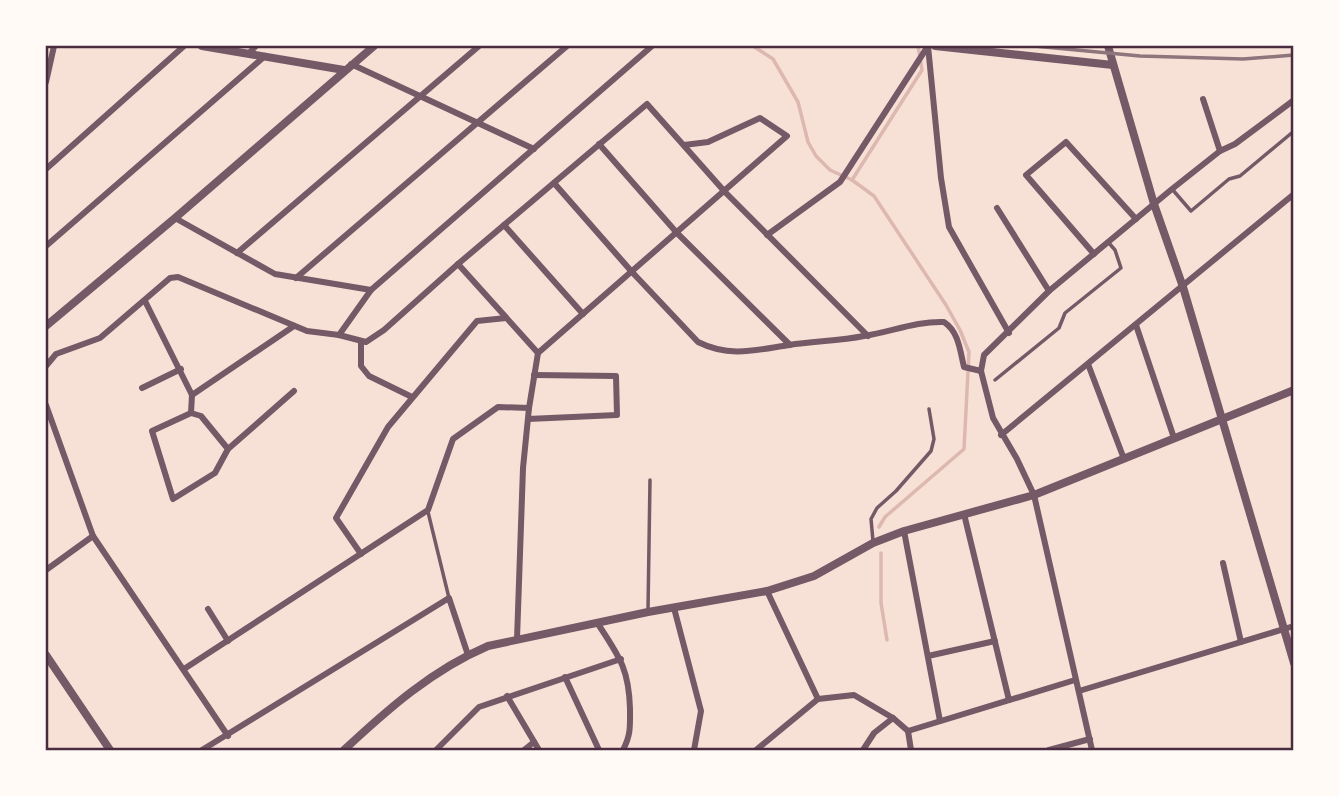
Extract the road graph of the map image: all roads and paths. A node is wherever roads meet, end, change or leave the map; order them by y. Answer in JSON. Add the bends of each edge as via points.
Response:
{"nodes":[{"id":1,"x":54,"y":46,"type":"edge"},
{"id":2,"x":184,"y":46,"type":"edge"},
{"id":3,"x":202,"y":46,"type":"edge"},
{"id":4,"x":256,"y":46,"type":"edge"},
{"id":5,"x":374,"y":46,"type":"edge"},
{"id":6,"x":479,"y":46,"type":"edge"},
{"id":7,"x":567,"y":46,"type":"edge"},
{"id":8,"x":652,"y":46,"type":"edge"},
{"id":9,"x":928,"y":46,"type":"edge"},
{"id":10,"x":935,"y":46,"type":"edge"},
{"id":11,"x":1108,"y":46,"type":"edge"},
{"id":12,"x":249,"y":53,"type":"junction"},
{"id":13,"x":265,"y":56,"type":"junction"},
{"id":14,"x":1112,"y":65,"type":"junction"},
{"id":15,"x":347,"y":67,"type":"junction"},
{"id":16,"x":46,"y":82,"type":"edge"},
{"id":17,"x":420,"y":96,"type":"junction"},
{"id":18,"x":1203,"y":99,"type":"dead end"},
{"id":19,"x":1293,"y":100,"type":"edge"},
{"id":20,"x":477,"y":122,"type":"junction"},
{"id":21,"x":1293,"y":131,"type":"edge"},
{"id":22,"x":599,"y":144,"type":"junction"},
{"id":23,"x":684,"y":145,"type":"junction"},
{"id":24,"x":534,"y":149,"type":"junction"},
{"id":25,"x":1220,"y":150,"type":"junction"},
{"id":26,"x":46,"y":169,"type":"edge"},
{"id":27,"x":554,"y":183,"type":"junction"},
{"id":28,"x":1172,"y":189,"type":"junction"},
{"id":29,"x":724,"y":192,"type":"junction"},
{"id":30,"x":1293,"y":194,"type":"edge"},
{"id":31,"x":1154,"y":204,"type":"junction"},
{"id":32,"x":998,"y":208,"type":"dead end"},
{"id":33,"x":175,"y":218,"type":"junction"},
{"id":34,"x":1136,"y":219,"type":"junction"},
{"id":35,"x":503,"y":225,"type":"junction"},
{"id":36,"x":677,"y":233,"type":"junction"},
{"id":37,"x":767,"y":235,"type":"junction"},
{"id":38,"x":1108,"y":242,"type":"junction"},
{"id":39,"x":46,"y":246,"type":"edge"},
{"id":40,"x":237,"y":253,"type":"junction"},
{"id":41,"x":1094,"y":254,"type":"junction"},
{"id":42,"x":458,"y":264,"type":"junction"},
{"id":43,"x":632,"y":272,"type":"junction"},
{"id":44,"x":296,"y":278,"type":"junction"},
{"id":45,"x":1183,"y":287,"type":"junction"},
{"id":46,"x":371,"y":290,"type":"junction"},
{"id":47,"x":1049,"y":291,"type":"junction"},
{"id":48,"x":145,"y":302,"type":"junction"},
{"id":49,"x":583,"y":314,"type":"junction"},
{"id":50,"x":506,"y":318,"type":"junction"},
{"id":51,"x":46,"y":326,"type":"edge"},
{"id":52,"x":294,"y":326,"type":"junction"},
{"id":53,"x":1136,"y":326,"type":"junction"},
{"id":54,"x":1009,"y":333,"type":"junction"},
{"id":55,"x":339,"y":335,"type":"junction"},
{"id":56,"x":868,"y":336,"type":"junction"},
{"id":57,"x":360,"y":341,"type":"junction"},
{"id":58,"x":790,"y":345,"type":"junction"},
{"id":59,"x":538,"y":353,"type":"junction"},
{"id":60,"x":1088,"y":364,"type":"junction"},
{"id":61,"x":46,"y":366,"type":"edge"},
{"id":62,"x":181,"y":369,"type":"junction"},
{"id":63,"x":981,"y":371,"type":"junction"},
{"id":64,"x":534,"y":375,"type":"junction"},
{"id":65,"x":995,"y":380,"type":"dead end"},
{"id":66,"x":142,"y":388,"type":"dead end"},
{"id":67,"x":1293,"y":390,"type":"edge"},
{"id":68,"x":294,"y":391,"type":"dead end"},
{"id":69,"x":192,"y":395,"type":"junction"},
{"id":70,"x":412,"y":397,"type":"junction"},
{"id":71,"x":46,"y":405,"type":"edge"},
{"id":72,"x":529,"y":408,"type":"junction"},
{"id":73,"x":929,"y":409,"type":"dead end"},
{"id":74,"x":191,"y":413,"type":"junction"},
{"id":75,"x":528,"y":419,"type":"junction"},
{"id":76,"x":1221,"y":419,"type":"junction"},
{"id":77,"x":1001,"y":435,"type":"junction"},
{"id":78,"x":1174,"y":438,"type":"junction"},
{"id":79,"x":228,"y":449,"type":"junction"},
{"id":80,"x":1124,"y":459,"type":"junction"},
{"id":81,"x":650,"y":480,"type":"dead end"},
{"id":82,"x":1034,"y":495,"type":"junction"},
{"id":83,"x":428,"y":510,"type":"junction"},
{"id":84,"x":964,"y":514,"type":"junction"},
{"id":85,"x":904,"y":531,"type":"junction"},
{"id":86,"x":93,"y":536,"type":"junction"},
{"id":87,"x":873,"y":543,"type":"junction"},
{"id":88,"x":361,"y":554,"type":"junction"},
{"id":89,"x":1223,"y":563,"type":"dead end"},
{"id":90,"x":46,"y":570,"type":"edge"},
{"id":91,"x":767,"y":591,"type":"junction"},
{"id":92,"x":449,"y":598,"type":"junction"},
{"id":93,"x":674,"y":608,"type":"junction"},
{"id":94,"x":208,"y":609,"type":"dead end"},
{"id":95,"x":648,"y":612,"type":"junction"},
{"id":96,"x":598,"y":624,"type":"junction"},
{"id":97,"x":1293,"y":626,"type":"edge"},
{"id":98,"x":1283,"y":629,"type":"junction"},
{"id":99,"x":517,"y":639,"type":"junction"},
{"id":100,"x":228,"y":640,"type":"junction"},
{"id":101,"x":995,"y":641,"type":"junction"},
{"id":102,"x":1241,"y":642,"type":"junction"},
{"id":103,"x":468,"y":654,"type":"junction"},
{"id":104,"x":46,"y":655,"type":"edge"},
{"id":105,"x":928,"y":656,"type":"junction"},
{"id":106,"x":621,"y":659,"type":"junction"},
{"id":107,"x":1293,"y":663,"type":"edge"},
{"id":108,"x":184,"y":669,"type":"junction"},
{"id":109,"x":565,"y":677,"type":"junction"},
{"id":110,"x":1075,"y":680,"type":"junction"},
{"id":111,"x":1079,"y":691,"type":"junction"},
{"id":112,"x":507,"y":696,"type":"junction"},
{"id":113,"x":818,"y":699,"type":"junction"},
{"id":114,"x":1009,"y":699,"type":"junction"},
{"id":115,"x":893,"y":718,"type":"junction"},
{"id":116,"x":940,"y":721,"type":"junction"},
{"id":117,"x":908,"y":731,"type":"junction"},
{"id":118,"x":228,"y":736,"type":"junction"},
{"id":119,"x":1090,"y":739,"type":"junction"},
{"id":120,"x":534,"y":742,"type":"junction"},
{"id":121,"x":212,"y":748,"type":"edge"},
{"id":122,"x":110,"y":751,"type":"edge"},
{"id":123,"x":202,"y":751,"type":"edge"},
{"id":124,"x":344,"y":751,"type":"edge"},
{"id":125,"x":436,"y":751,"type":"edge"},
{"id":126,"x":524,"y":751,"type":"edge"},
{"id":127,"x":538,"y":751,"type":"edge"},
{"id":128,"x":599,"y":751,"type":"edge"},
{"id":129,"x":623,"y":751,"type":"edge"},
{"id":130,"x":694,"y":751,"type":"edge"},
{"id":131,"x":756,"y":751,"type":"edge"},
{"id":132,"x":863,"y":751,"type":"edge"},
{"id":133,"x":911,"y":751,"type":"edge"},
{"id":134,"x":1049,"y":751,"type":"edge"},
{"id":135,"x":1092,"y":751,"type":"edge"}],
"edges":[{"from":1,"to":16,"type":"street"},
{"from":2,"to":26,"type":"street"},
{"from":3,"to":12,"type":"street"},
{"from":4,"to":12,"type":"street"},
{"from":5,"to":15,"type":"street"},
{"from":6,"to":17,"type":"street"},
{"from":7,"to":20,"type":"street"},
{"from":8,"to":24,"type":"street"},
{"from":9,"to":37,"type":"street","via":[[840,182]]},
{"from":9,"to":54,"type":"street","via":[[949,228]]},
{"from":10,"to":14,"type":"street"},
{"from":11,"to":14,"type":"street"},
{"from":12,"to":13,"type":"street"},
{"from":13,"to":15,"type":"street"},
{"from":13,"to":39,"type":"street"},
{"from":14,"to":31,"type":"street"},
{"from":15,"to":17,"type":"street"},
{"from":15,"to":33,"type":"street"},
{"from":17,"to":20,"type":"street"},
{"from":17,"to":40,"type":"street"},
{"from":18,"to":25,"type":"street"},
{"from":19,"to":25,"type":"street","via":[[1235,144]]},
{"from":20,"to":24,"type":"street"},
{"from":20,"to":44,"type":"street"},
{"from":21,"to":28,"type":"lane","via":[[1191,211]]},
{"from":22,"to":23,"type":"street","via":[[647,104]]},
{"from":22,"to":27,"type":"street"},
{"from":22,"to":36,"type":"street"},
{"from":23,"to":29,"type":"street"},
{"from":23,"to":29,"type":"street","via":[[708,142],[760,118],[787,136]]},
{"from":24,"to":46,"type":"street"},
{"from":25,"to":28,"type":"street"},
{"from":27,"to":35,"type":"street"},
{"from":27,"to":43,"type":"street"},
{"from":28,"to":31,"type":"street"},
{"from":29,"to":36,"type":"street"},
{"from":29,"to":37,"type":"street"},
{"from":30,"to":45,"type":"street"},
{"from":31,"to":34,"type":"street"},
{"from":31,"to":45,"type":"street"},
{"from":32,"to":47,"type":"street"},
{"from":33,"to":40,"type":"street"},
{"from":33,"to":51,"type":"street"},
{"from":34,"to":38,"type":"street"},
{"from":34,"to":41,"type":"street","via":[[1066,142],[1026,175]]},
{"from":35,"to":42,"type":"street"},
{"from":35,"to":49,"type":"street"},
{"from":36,"to":43,"type":"street"},
{"from":36,"to":58,"type":"street"},
{"from":37,"to":56,"type":"street"},
{"from":38,"to":41,"type":"street"},
{"from":38,"to":65,"type":"lane","via":[[1121,268],[1065,313],[1059,328]]},
{"from":40,"to":44,"type":"street","via":[[275,274]]},
{"from":41,"to":47,"type":"street"},
{"from":42,"to":50,"type":"street"},
{"from":42,"to":57,"type":"street","via":[[384,330]]},
{"from":43,"to":49,"type":"street"},
{"from":43,"to":58,"type":"street","via":[[698,342],[710,348],[749,353]]},
{"from":44,"to":46,"type":"street"},
{"from":45,"to":53,"type":"street"},
{"from":45,"to":76,"type":"street"},
{"from":46,"to":55,"type":"street"},
{"from":47,"to":54,"type":"street"},
{"from":48,"to":52,"type":"street","via":[[170,278],[178,277]]},
{"from":48,"to":61,"type":"street","via":[[100,338],[56,354]]},
{"from":48,"to":62,"type":"street"},
{"from":49,"to":59,"type":"street"},
{"from":50,"to":59,"type":"street"},
{"from":50,"to":70,"type":"street","via":[[477,321]]},
{"from":52,"to":55,"type":"street"},
{"from":52,"to":69,"type":"street"},
{"from":53,"to":60,"type":"street"},
{"from":53,"to":78,"type":"street"},
{"from":54,"to":63,"type":"street","via":[[984,355]]},
{"from":55,"to":57,"type":"street"},
{"from":56,"to":58,"type":"street"},
{"from":56,"to":63,"type":"street","via":[[944,322],[951,327],[969,368]]},
{"from":57,"to":70,"type":"street","via":[[361,366],[369,376]]},
{"from":59,"to":64,"type":"street"},
{"from":60,"to":77,"type":"street"},
{"from":60,"to":80,"type":"street"},
{"from":62,"to":66,"type":"street"},
{"from":62,"to":69,"type":"street"},
{"from":63,"to":77,"type":"street"},
{"from":64,"to":72,"type":"street"},
{"from":64,"to":75,"type":"street","via":[[616,376],[617,415]]},
{"from":67,"to":76,"type":"street"},
{"from":68,"to":79,"type":"street"},
{"from":69,"to":74,"type":"street"},
{"from":70,"to":88,"type":"street","via":[[388,427],[336,518]]},
{"from":71,"to":86,"type":"street"},
{"from":72,"to":75,"type":"street"},
{"from":72,"to":83,"type":"street","via":[[498,407],[453,439]]},
{"from":73,"to":87,"type":"lane","via":[[934,439],[931,451],[877,508],[871,519]]},
{"from":74,"to":79,"type":"street","via":[[201,416]]},
{"from":74,"to":79,"type":"street","via":[[152,431],[173,499],[215,473]]},
{"from":75,"to":99,"type":"street"},
{"from":76,"to":78,"type":"street"},
{"from":76,"to":98,"type":"street"},
{"from":77,"to":82,"type":"street"},
{"from":78,"to":80,"type":"street"},
{"from":80,"to":82,"type":"street"},
{"from":81,"to":95,"type":"lane"},
{"from":82,"to":84,"type":"street"},
{"from":82,"to":110,"type":"street"},
{"from":83,"to":88,"type":"street"},
{"from":83,"to":92,"type":"lane"},
{"from":84,"to":85,"type":"street"},
{"from":84,"to":101,"type":"street"},
{"from":85,"to":87,"type":"street"},
{"from":85,"to":105,"type":"street"},
{"from":86,"to":90,"type":"street"},
{"from":86,"to":108,"type":"street"},
{"from":87,"to":91,"type":"street","via":[[814,576]]},
{"from":88,"to":100,"type":"street"},
{"from":89,"to":102,"type":"street"},
{"from":91,"to":93,"type":"street"},
{"from":91,"to":113,"type":"street"},
{"from":92,"to":103,"type":"street"},
{"from":92,"to":118,"type":"street"},
{"from":93,"to":95,"type":"street"},
{"from":93,"to":130,"type":"street","via":[[701,711]]},
{"from":94,"to":100,"type":"street"},
{"from":95,"to":96,"type":"street"},
{"from":96,"to":99,"type":"street"},
{"from":96,"to":106,"type":"street"},
{"from":97,"to":98,"type":"street"},
{"from":98,"to":102,"type":"street"},
{"from":98,"to":107,"type":"street"},
{"from":99,"to":103,"type":"street"},
{"from":100,"to":108,"type":"street"},
{"from":101,"to":105,"type":"street"},
{"from":101,"to":114,"type":"street"},
{"from":102,"to":111,"type":"street"},
{"from":103,"to":124,"type":"street","via":[[424,681]]},
{"from":104,"to":122,"type":"street"},
{"from":105,"to":116,"type":"street"},
{"from":106,"to":109,"type":"street"},
{"from":106,"to":129,"type":"street","via":[[629,679],[631,735]]},
{"from":108,"to":118,"type":"street"},
{"from":109,"to":112,"type":"street"},
{"from":109,"to":128,"type":"street"},
{"from":110,"to":111,"type":"street"},
{"from":110,"to":114,"type":"street"},
{"from":111,"to":119,"type":"street"},
{"from":112,"to":120,"type":"street"},
{"from":112,"to":125,"type":"street","via":[[479,707]]},
{"from":113,"to":115,"type":"street","via":[[855,695]]},
{"from":113,"to":131,"type":"street"},
{"from":114,"to":116,"type":"street"},
{"from":115,"to":117,"type":"street"},
{"from":115,"to":132,"type":"street","via":[[874,733]]},
{"from":116,"to":117,"type":"street"},
{"from":117,"to":133,"type":"street"},
{"from":118,"to":121,"type":"street"},
{"from":119,"to":134,"type":"street"},
{"from":119,"to":135,"type":"street"},
{"from":120,"to":126,"type":"street"},
{"from":120,"to":127,"type":"street"},
{"from":121,"to":123,"type":"street"}]}
